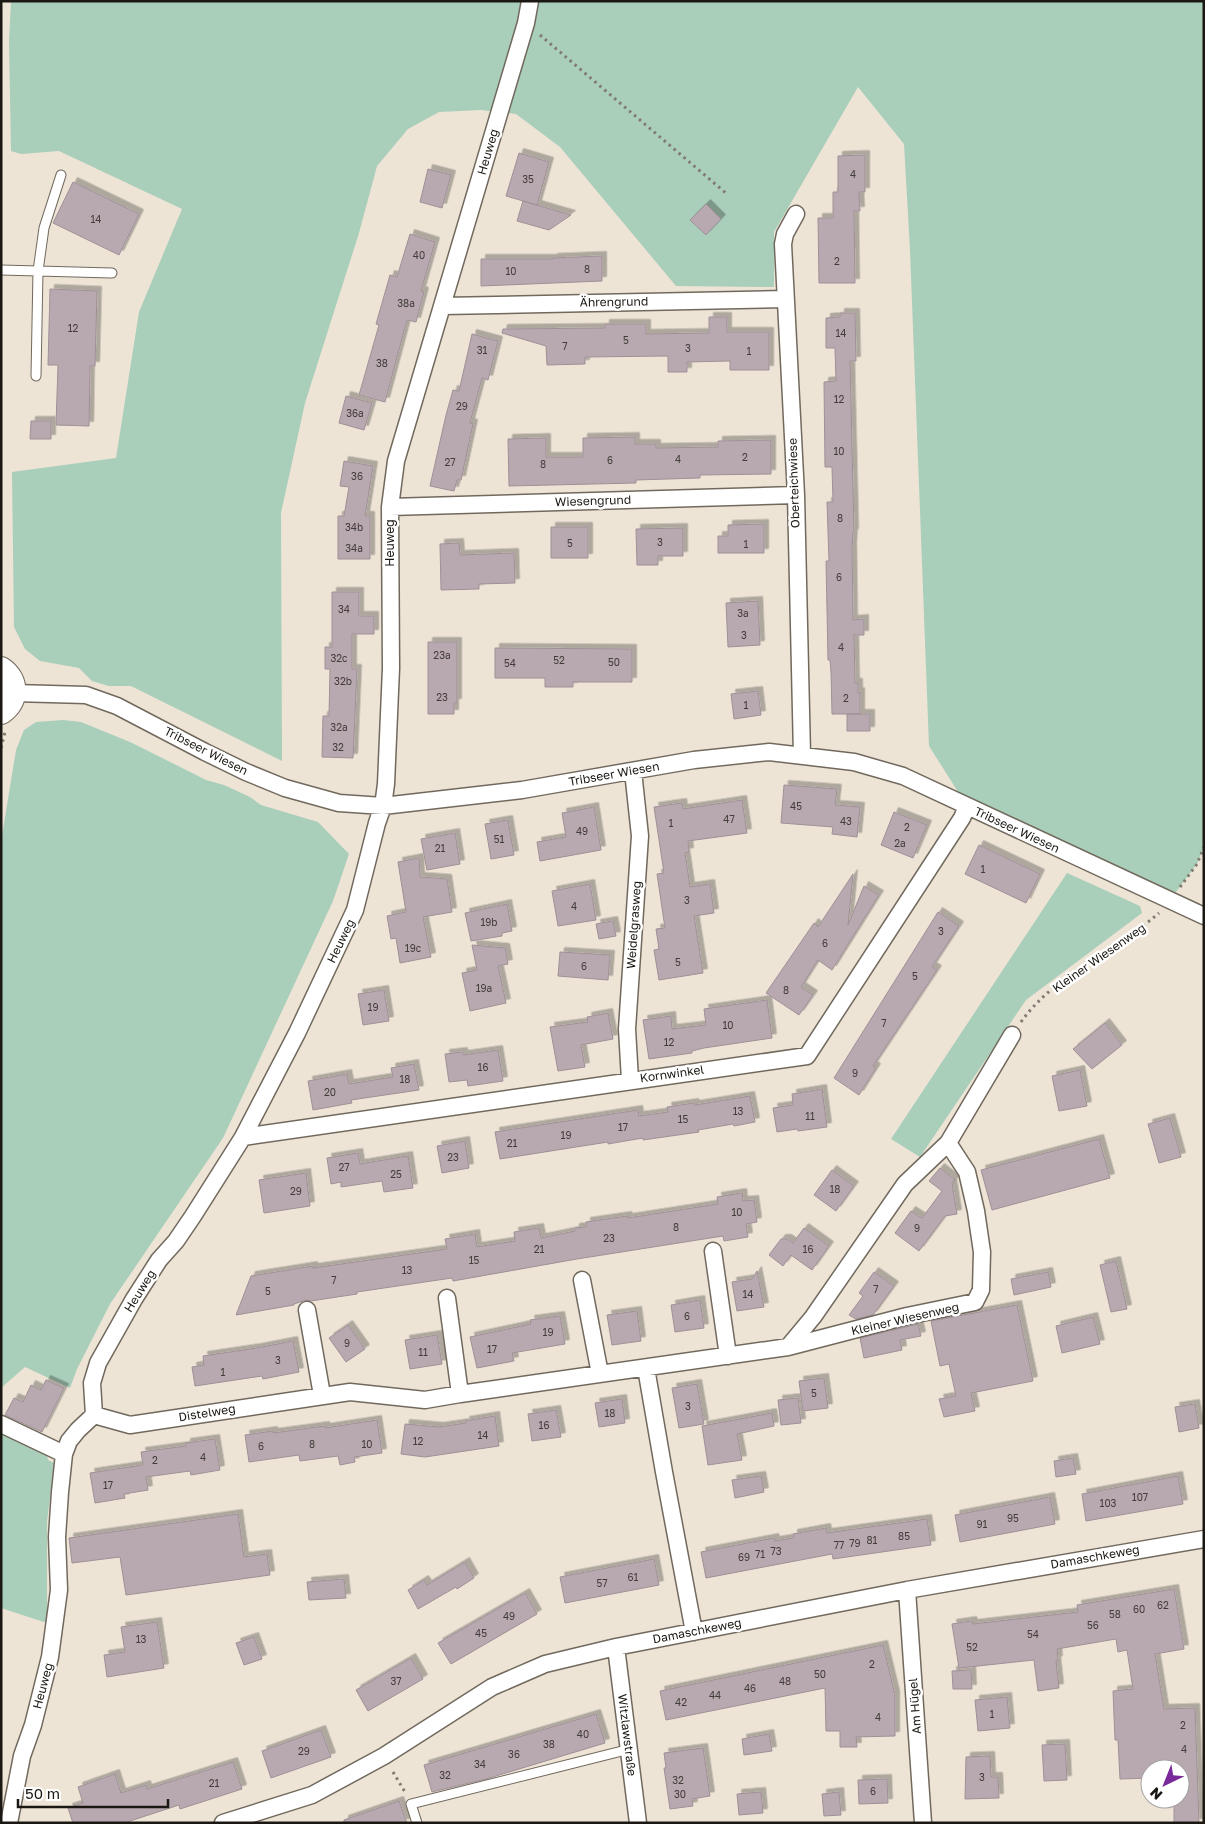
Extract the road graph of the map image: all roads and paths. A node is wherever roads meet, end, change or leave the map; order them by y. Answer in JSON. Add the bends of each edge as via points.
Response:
{"nodes":[{"id":1,"x":530,"y":1,"type":"edge"},
{"id":2,"x":526,"y":23,"type":"junction"},
{"id":3,"x":61,"y":175,"type":"dead end"},
{"id":4,"x":727,"y":194,"type":"dead end"},
{"id":5,"x":796,"y":214,"type":"dead end"},
{"id":6,"x":1,"y":270,"type":"edge"},
{"id":7,"x":38,"y":271,"type":"junction"},
{"id":8,"x":112,"y":272,"type":"dead end"},
{"id":9,"x":785,"y":299,"type":"junction"},
{"id":10,"x":443,"y":306,"type":"junction"},
{"id":11,"x":36,"y":376,"type":"dead end"},
{"id":12,"x":796,"y":495,"type":"junction"},
{"id":13,"x":390,"y":507,"type":"junction"},
{"id":14,"x":1,"y":669,"type":"edge"},
{"id":15,"x":7,"y":702,"type":"edge"},
{"id":16,"x":802,"y":755,"type":"junction"},
{"id":17,"x":633,"y":770,"type":"junction"},
{"id":18,"x":383,"y":806,"type":"junction"},
{"id":19,"x":967,"y":806,"type":"junction"},
{"id":20,"x":1204,"y":847,"type":"edge"},
{"id":21,"x":1170,"y":900,"type":"junction"},
{"id":22,"x":1204,"y":916,"type":"edge"},
{"id":23,"x":1012,"y":1035,"type":"joint"},
{"id":24,"x":630,"y":1080,"type":"junction"},
{"id":25,"x":243,"y":1137,"type":"junction"},
{"id":26,"x":948,"y":1143,"type":"junction"},
{"id":27,"x":713,"y":1252,"type":"dead end"},
{"id":28,"x":582,"y":1280,"type":"dead end"},
{"id":29,"x":447,"y":1298,"type":"dead end"},
{"id":30,"x":307,"y":1310,"type":"dead end"},
{"id":31,"x":788,"y":1347,"type":"junction"},
{"id":32,"x":728,"y":1356,"type":"junction"},
{"id":33,"x":646,"y":1368,"type":"junction"},
{"id":34,"x":600,"y":1374,"type":"junction"},
{"id":35,"x":460,"y":1394,"type":"junction"},
{"id":36,"x":322,"y":1395,"type":"junction"},
{"id":37,"x":94,"y":1415,"type":"junction"},
{"id":38,"x":1,"y":1424,"type":"edge"},
{"id":39,"x":64,"y":1454,"type":"junction"},
{"id":40,"x":1204,"y":1538,"type":"edge"},
{"id":41,"x":907,"y":1590,"type":"junction"},
{"id":42,"x":694,"y":1632,"type":"junction"},
{"id":43,"x":616,"y":1647,"type":"junction"},
{"id":44,"x":630,"y":1749,"type":"junction"},
{"id":45,"x":384,"y":1756,"type":"junction"},
{"id":46,"x":411,"y":1804,"type":"junction"},
{"id":47,"x":9,"y":1823,"type":"edge"},
{"id":48,"x":223,"y":1823,"type":"edge"},
{"id":49,"x":417,"y":1823,"type":"edge"},
{"id":50,"x":638,"y":1823,"type":"edge"},
{"id":51,"x":923,"y":1823,"type":"edge"}],
"edges":[{"from":1,"to":2,"type":"street","name":"Heuweg"},
{"from":2,"to":4,"type":"path"},
{"from":2,"to":10,"type":"street","name":"Heuweg"},
{"from":3,"to":7,"type":"lane","via":[[44,228]]},
{"from":5,"to":9,"type":"street","name":"Oberteichwiese","via":[[783,244]]},
{"from":6,"to":7,"type":"lane"},
{"from":7,"to":8,"type":"lane"},
{"from":7,"to":11,"type":"lane"},
{"from":9,"to":10,"type":"street","name":"Ährengrund"},
{"from":9,"to":12,"type":"street","name":"Oberteichwiese"},
{"from":10,"to":13,"type":"street","name":"Heuweg","via":[[396,461]]},
{"from":12,"to":13,"type":"street","name":"Wiesengrund"},
{"from":12,"to":16,"type":"street","name":"Oberteichwiese"},
{"from":13,"to":18,"type":"street","name":"Heuweg","via":[[391,668]]},
{"from":14,"to":15,"type":"main road","via":[[10,678]]},
{"from":15,"to":18,"type":"street","name":"Tribseer Wiesen","via":[[86,695],[117,706],[214,756],[286,788],[339,803]]},
{"from":16,"to":17,"type":"street","name":"Tribseer Wiesen","via":[[769,752]]},
{"from":16,"to":19,"type":"street","name":"Tribseer Wiesen","via":[[854,762],[902,776]]},
{"from":17,"to":18,"type":"street","name":"Tribseer Wiesen","via":[[522,790]]},
{"from":17,"to":24,"type":"street","name":"Weidelgrasweg","via":[[640,836],[626,1029]]},
{"from":18,"to":25,"type":"street","name":"Heuweg","via":[[356,910]]},
{"from":19,"to":21,"type":"street","name":"Tribseer Wiesen"},
{"from":19,"to":24,"type":"street","name":"Kornwinkel","via":[[807,1056]]},
{"from":20,"to":21,"type":"path","name":"Kleiner Wiesenweg","via":[[1197,864]]},
{"from":21,"to":22,"type":"street","name":"Tribseer Wiesen"},
{"from":21,"to":23,"type":"path","name":"Kleiner Wiesenweg","via":[[1149,922],[1040,1000]]},
{"from":23,"to":26,"type":"street"},
{"from":24,"to":25,"type":"street","name":"Kornwinkel"},
{"from":25,"to":37,"type":"street","name":"Heuweg","via":[[115,1331],[92,1383]]},
{"from":26,"to":31,"type":"street","via":[[905,1184],[813,1317]]},
{"from":26,"to":31,"type":"street","name":"Kleiner Wiesenweg","via":[[967,1172],[976,1211],[982,1252],[981,1290],[976,1302]]},
{"from":27,"to":32,"type":"street"},
{"from":28,"to":34,"type":"street"},
{"from":29,"to":35,"type":"street"},
{"from":30,"to":36,"type":"street"},
{"from":31,"to":32,"type":"street","name":"Kleiner Wiesenweg"},
{"from":32,"to":33,"type":"street","name":"Kleiner Wiesenweg"},
{"from":33,"to":34,"type":"street","name":"Distelweg"},
{"from":33,"to":42,"type":"street"},
{"from":34,"to":35,"type":"street","name":"Distelweg"},
{"from":35,"to":36,"type":"street","name":"Distelweg","via":[[425,1400],[350,1392]]},
{"from":36,"to":37,"type":"street","name":"Distelweg","via":[[130,1425]]},
{"from":37,"to":39,"type":"street","name":"Heuweg","via":[[69,1441]]},
{"from":38,"to":39,"type":"street"},
{"from":39,"to":47,"type":"street","name":"Heuweg","via":[[57,1536],[59,1590],[50,1657],[22,1756]]},
{"from":40,"to":41,"type":"street","name":"Damaschkeweg"},
{"from":41,"to":42,"type":"street","name":"Damaschkeweg"},
{"from":41,"to":51,"type":"street","name":"Am Hügel"},
{"from":42,"to":43,"type":"street","name":"Damaschkeweg"},
{"from":43,"to":44,"type":"street","name":"Witzlawstraße"},
{"from":43,"to":45,"type":"street","name":"Damaschkeweg","via":[[544,1664],[492,1687]]},
{"from":44,"to":46,"type":"lane"},
{"from":44,"to":50,"type":"street","name":"Witzlawstraße"},
{"from":45,"to":46,"type":"path"},
{"from":45,"to":48,"type":"street","name":"Damaschkeweg","via":[[312,1795]]},
{"from":46,"to":49,"type":"lane"}]}
